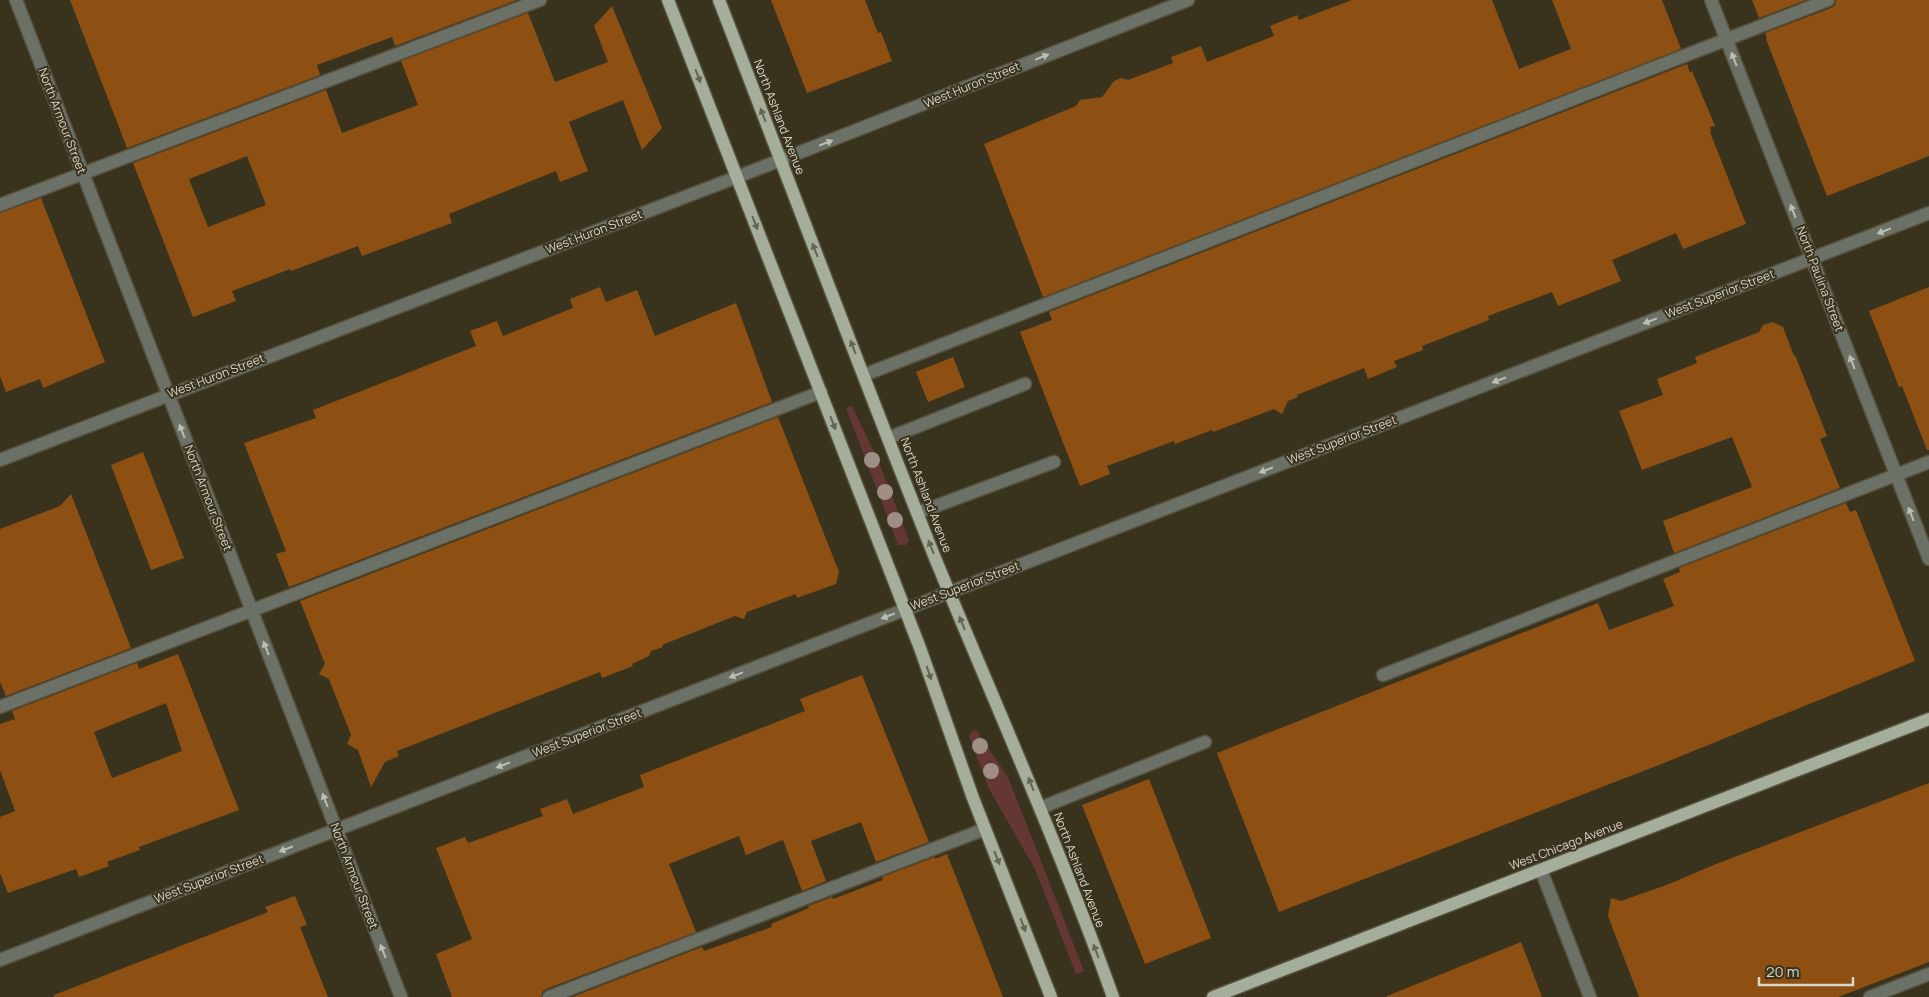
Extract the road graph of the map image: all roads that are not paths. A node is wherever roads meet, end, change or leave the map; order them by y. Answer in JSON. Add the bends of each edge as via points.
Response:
{"nodes":[{"id":1,"x":16,"y":0,"type":"edge"},
{"id":2,"x":540,"y":0,"type":"edge"},
{"id":3,"x":668,"y":0,"type":"edge"},
{"id":4,"x":719,"y":0,"type":"edge"},
{"id":5,"x":1188,"y":0,"type":"edge"},
{"id":6,"x":1711,"y":0,"type":"edge"},
{"id":7,"x":1828,"y":0,"type":"edge"},
{"id":8,"x":1727,"y":40,"type":"junction"},
{"id":9,"x":781,"y":160,"type":"junction"},
{"id":10,"x":82,"y":172,"type":"junction"},
{"id":11,"x":737,"y":177,"type":"junction"},
{"id":12,"x":0,"y":205,"type":"edge"},
{"id":13,"x":1929,"y":213,"type":"edge"},
{"id":14,"x":1812,"y":258,"type":"junction"},
{"id":15,"x":864,"y":375,"type":"junction"},
{"id":16,"x":1025,"y":384,"type":"dead end"},
{"id":17,"x":821,"y":392,"type":"junction"},
{"id":18,"x":168,"y":394,"type":"junction"},
{"id":19,"x":888,"y":438,"type":"junction"},
{"id":20,"x":0,"y":460,"type":"edge"},
{"id":21,"x":1054,"y":462,"type":"dead end"},
{"id":22,"x":1929,"y":462,"type":"edge"},
{"id":23,"x":1896,"y":476,"type":"junction"},
{"id":24,"x":917,"y":513,"type":"junction"},
{"id":25,"x":1929,"y":559,"type":"edge"},
{"id":26,"x":950,"y":592,"type":"junction"},
{"id":27,"x":905,"y":609,"type":"junction"},
{"id":28,"x":252,"y":611,"type":"junction"},
{"id":29,"x":1383,"y":675,"type":"dead end"},
{"id":30,"x":0,"y":707,"type":"edge"},
{"id":31,"x":1929,"y":719,"type":"edge"},
{"id":32,"x":1205,"y":742,"type":"dead end"},
{"id":33,"x":1040,"y":808,"type":"junction"},
{"id":34,"x":985,"y":829,"type":"junction"},
{"id":35,"x":336,"y":830,"type":"junction"},
{"id":36,"x":1541,"y":870,"type":"junction"},
{"id":37,"x":0,"y":960,"type":"edge"},
{"id":38,"x":1929,"y":974,"type":"edge"},
{"id":39,"x":401,"y":997,"type":"edge"},
{"id":40,"x":549,"y":997,"type":"edge"},
{"id":41,"x":1051,"y":997,"type":"edge"},
{"id":42,"x":1113,"y":997,"type":"edge"},
{"id":43,"x":1213,"y":997,"type":"edge"},
{"id":44,"x":1590,"y":997,"type":"edge"},
{"id":45,"x":1870,"y":997,"type":"edge"}],
"edges":[{"from":1,"to":10,"type":"street","name":"North Armour Street"},
{"from":2,"to":10,"type":"street"},
{"from":3,"to":11,"type":"main road","one_way":true},
{"from":9,"to":4,"type":"main road","name":"North Ashland Avenue","one_way":true},
{"from":9,"to":5,"type":"street","name":"West Huron Street","one_way":true},
{"from":6,"to":8,"type":"street","name":"North Paulina Street"},
{"from":7,"to":8,"type":"street"},
{"from":14,"to":8,"type":"street","name":"North Paulina Street","one_way":true},
{"from":8,"to":15,"type":"street"},
{"from":9,"to":11,"type":"street","name":"West Huron Street"},
{"from":15,"to":9,"type":"main road","name":"North Ashland Avenue","one_way":true},
{"from":10,"to":12,"type":"street"},
{"from":10,"to":18,"type":"street","name":"North Armour Street"},
{"from":11,"to":17,"type":"main road","one_way":true},
{"from":11,"to":18,"type":"street","name":"West Huron Street"},
{"from":13,"to":14,"type":"street","name":"West Superior Street","one_way":true},
{"from":23,"to":14,"type":"street","name":"North Paulina Street","one_way":true},
{"from":14,"to":26,"type":"street","name":"West Superior Street","one_way":true},
{"from":15,"to":19,"type":"main road","name":"North Ashland Avenue"},
{"from":16,"to":19,"type":"street"},
{"from":17,"to":27,"type":"main road","one_way":true},
{"from":17,"to":28,"type":"street"},
{"from":18,"to":20,"type":"street","name":"West Huron Street"},
{"from":28,"to":18,"type":"street","name":"North Armour Street","one_way":true},
{"from":19,"to":24,"type":"main road","name":"North Ashland Avenue"},
{"from":21,"to":24,"type":"street"},
{"from":22,"to":23,"type":"street"},
{"from":25,"to":23,"type":"street","name":"North Paulina Street","one_way":true},
{"from":23,"to":29,"type":"street"},
{"from":26,"to":24,"type":"main road","name":"North Ashland Avenue","one_way":true},
{"from":26,"to":27,"type":"street","name":"West Superior Street"},
{"from":33,"to":26,"type":"main road","name":"North Ashland Avenue","one_way":true},
{"from":27,"to":34,"type":"main road","one_way":true},
{"from":27,"to":35,"type":"street","name":"West Superior Street","one_way":true},
{"from":28,"to":30,"type":"street"},
{"from":35,"to":28,"type":"street","name":"North Armour Street","one_way":true},
{"from":31,"to":36,"type":"main road","name":"West Chicago Avenue"},
{"from":32,"to":33,"type":"street"},
{"from":42,"to":33,"type":"main road","name":"North Ashland Avenue","one_way":true},
{"from":34,"to":40,"type":"street"},
{"from":34,"to":41,"type":"main road","one_way":true},
{"from":35,"to":37,"type":"street","name":"West Superior Street","one_way":true},
{"from":39,"to":35,"type":"street","name":"North Armour Street","one_way":true},
{"from":36,"to":43,"type":"main road","name":"West Chicago Avenue"},
{"from":36,"to":44,"type":"street"},
{"from":38,"to":45,"type":"street"}]}
